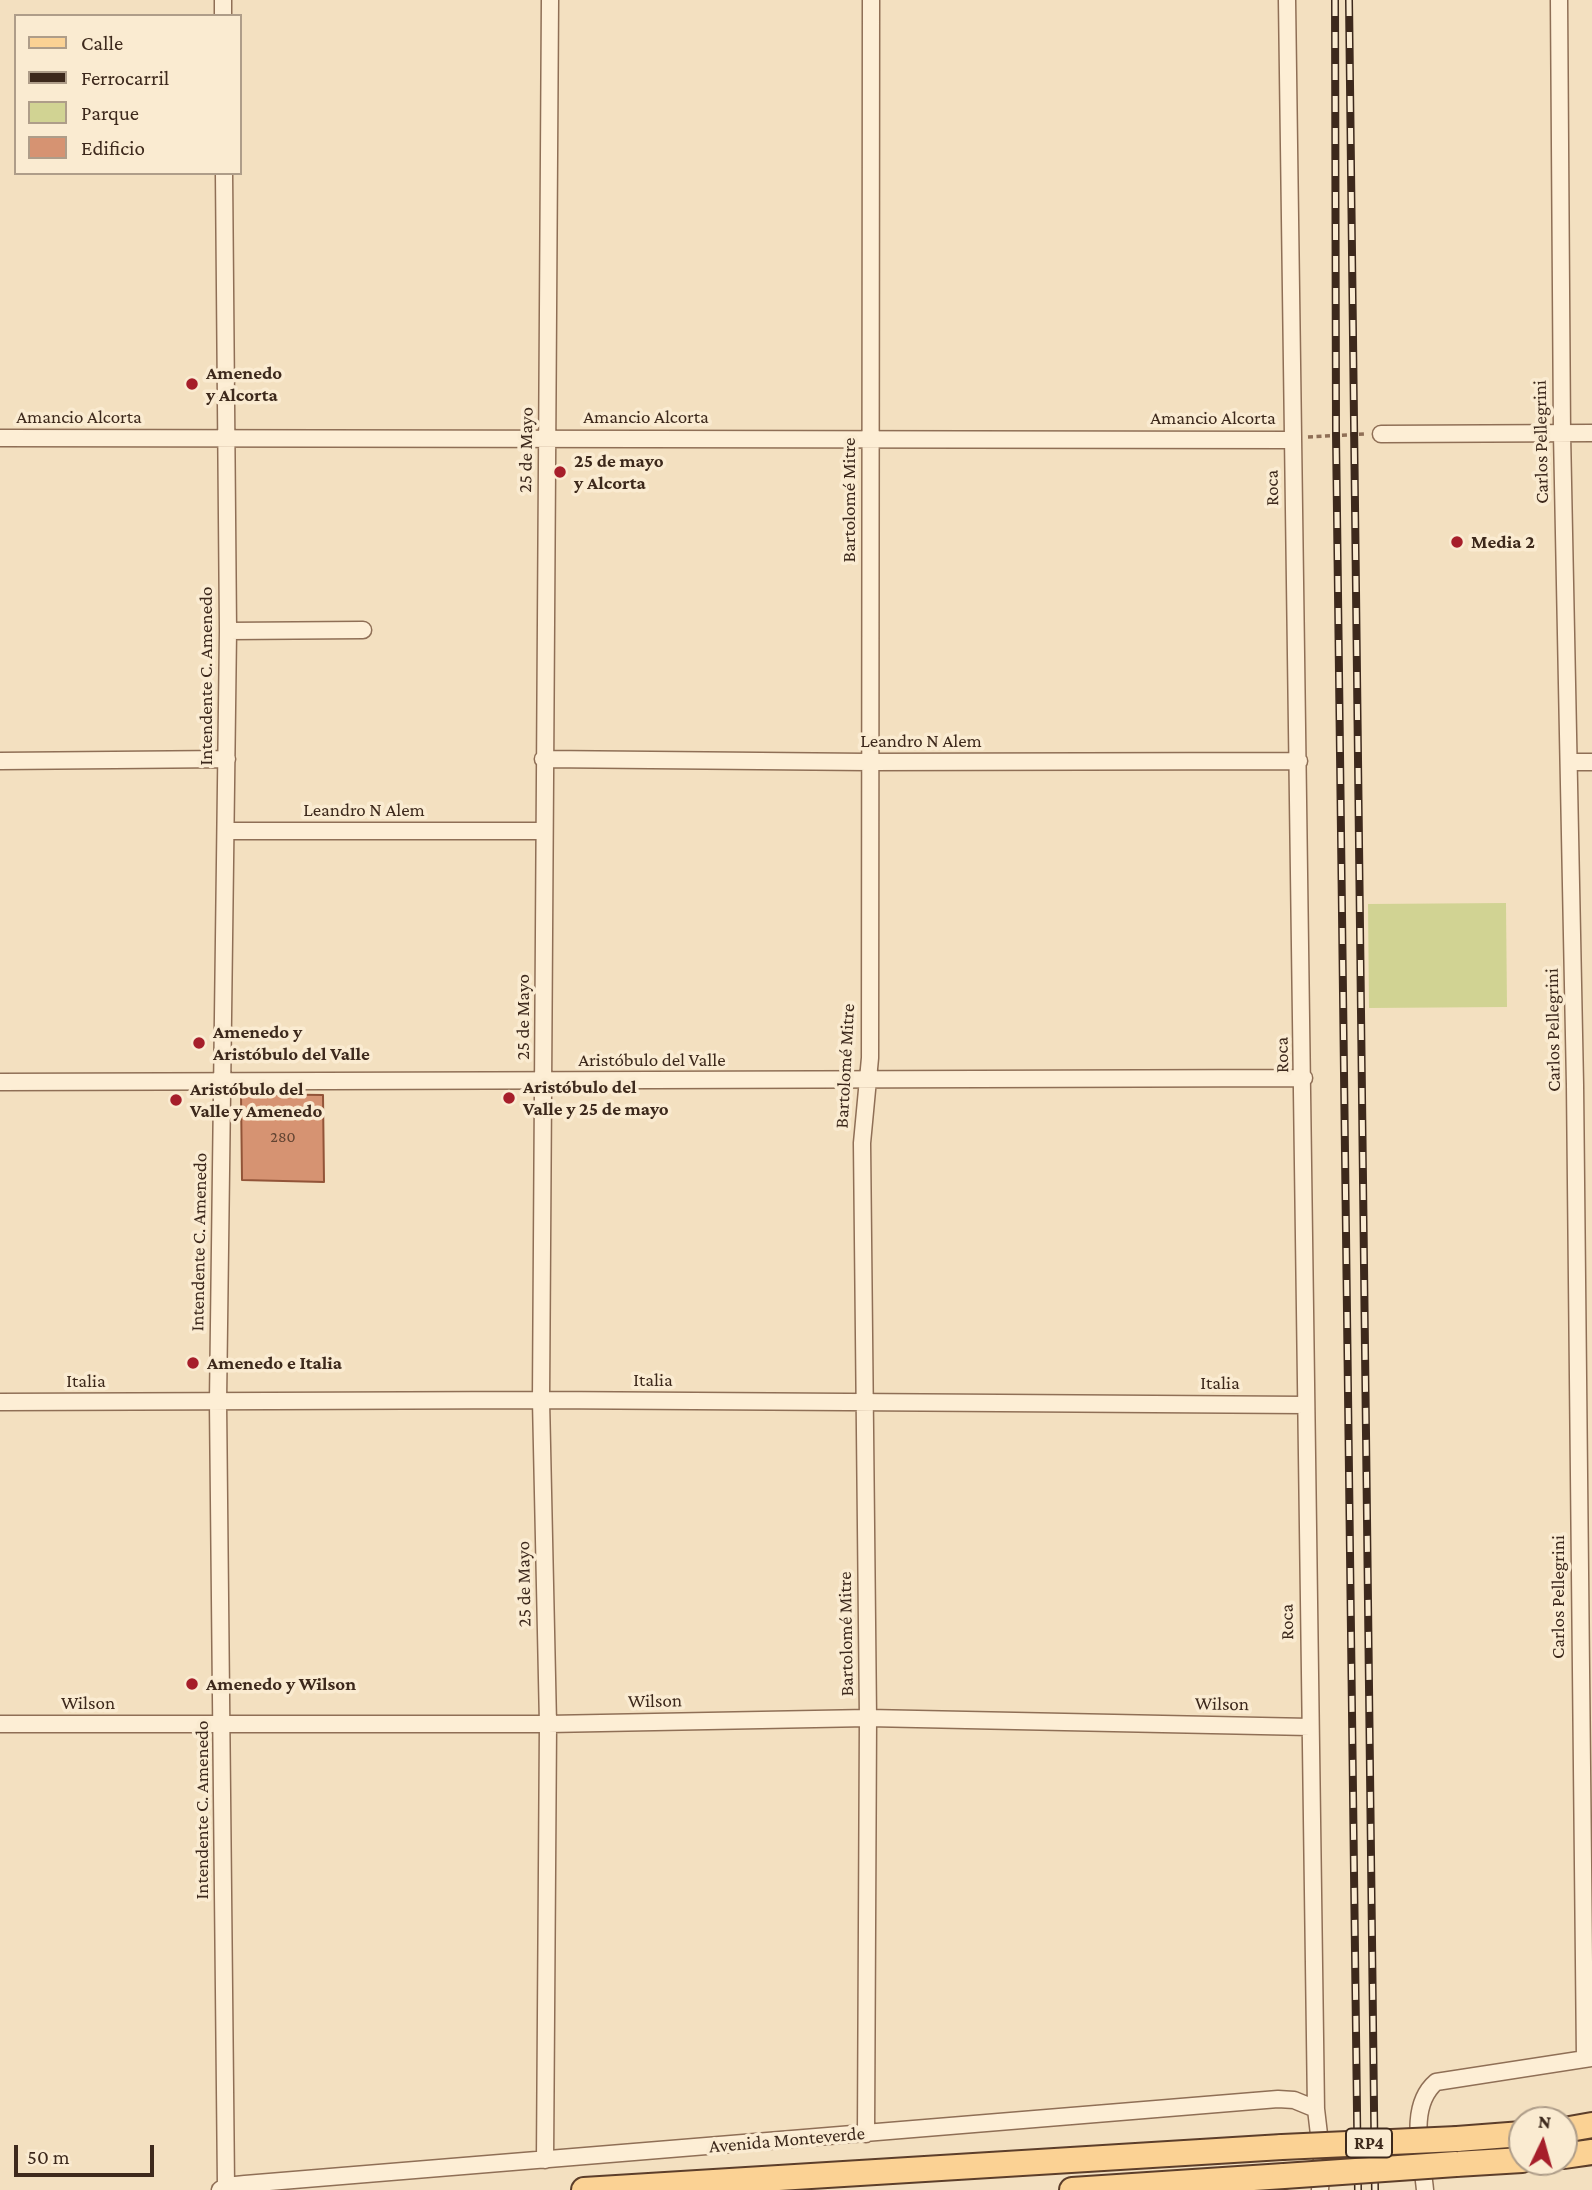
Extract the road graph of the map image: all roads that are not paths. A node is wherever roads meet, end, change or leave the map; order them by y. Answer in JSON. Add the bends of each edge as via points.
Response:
{"nodes":[{"id":1,"x":550,"y":0,"type":"edge"},
{"id":2,"x":871,"y":0,"type":"edge"},
{"id":3,"x":1287,"y":0,"type":"edge"},
{"id":4,"x":1559,"y":0,"type":"edge"},
{"id":5,"x":224,"y":175,"type":"edge"},
{"id":6,"x":1562,"y":433,"type":"junction"},
{"id":7,"x":1592,"y":433,"type":"edge"},
{"id":8,"x":1376,"y":434,"type":"road end"},
{"id":9,"x":0,"y":438,"type":"edge"},
{"id":10,"x":547,"y":438,"type":"junction"},
{"id":11,"x":870,"y":438,"type":"junction"},
{"id":12,"x":226,"y":439,"type":"junction"},
{"id":13,"x":1292,"y":440,"type":"junction"},
{"id":14,"x":363,"y":630,"type":"dead end"},
{"id":15,"x":228,"y":631,"type":"junction"},
{"id":16,"x":227,"y":759,"type":"junction"},
{"id":17,"x":543,"y":759,"type":"junction"},
{"id":18,"x":0,"y":761,"type":"edge"},
{"id":19,"x":1298,"y":761,"type":"junction"},
{"id":20,"x":868,"y":762,"type":"junction"},
{"id":21,"x":1570,"y":762,"type":"junction"},
{"id":22,"x":1592,"y":762,"type":"edge"},
{"id":23,"x":226,"y":831,"type":"junction"},
{"id":24,"x":544,"y":831,"type":"junction"},
{"id":25,"x":1304,"y":1078,"type":"junction"},
{"id":26,"x":867,"y":1081,"type":"junction"},
{"id":27,"x":0,"y":1082,"type":"edge"},
{"id":28,"x":223,"y":1082,"type":"junction"},
{"id":29,"x":544,"y":1082,"type":"junction"},
{"id":30,"x":1584,"y":1085,"type":"edge"},
{"id":31,"x":541,"y":1400,"type":"junction"},
{"id":32,"x":0,"y":1402,"type":"edge"},
{"id":33,"x":218,"y":1402,"type":"junction"},
{"id":34,"x":862,"y":1403,"type":"junction"},
{"id":35,"x":1306,"y":1405,"type":"junction"},
{"id":36,"x":1585,"y":1407,"type":"edge"},
{"id":37,"x":868,"y":1718,"type":"junction"},
{"id":38,"x":0,"y":1724,"type":"edge"},
{"id":39,"x":548,"y":1724,"type":"junction"},
{"id":40,"x":223,"y":1725,"type":"junction"},
{"id":41,"x":1310,"y":1727,"type":"junction"},
{"id":42,"x":1586,"y":1731,"type":"edge"},
{"id":43,"x":1588,"y":2059,"type":"edge"},
{"id":44,"x":1316,"y":2109,"type":"junction"},
{"id":45,"x":866,"y":2134,"type":"junction"},
{"id":46,"x":1508,"y":2135,"type":"edge"},
{"id":47,"x":545,"y":2160,"type":"junction"},
{"id":48,"x":1508,"y":2161,"type":"edge"},
{"id":49,"x":223,"y":2188,"type":"edge"},
{"id":50,"x":584,"y":2190,"type":"edge"},
{"id":51,"x":1072,"y":2190,"type":"edge"},
{"id":52,"x":1320,"y":2190,"type":"edge"},
{"id":53,"x":1425,"y":2190,"type":"edge"}],
"edges":[{"from":1,"to":10,"type":"street","name":"25 de Mayo"},
{"from":2,"to":11,"type":"street","name":"Bartolomé Mitre"},
{"from":3,"to":13,"type":"street","name":"Roca"},
{"from":4,"to":6,"type":"street","name":"Carlos Pellegrini"},
{"from":5,"to":12,"type":"street","name":"Intendente C. Amenedo"},
{"from":6,"to":7,"type":"street"},
{"from":6,"to":8,"type":"street"},
{"from":6,"to":21,"type":"street","name":"Carlos Pellegrini"},
{"from":9,"to":12,"type":"street","name":"Amancio Alcorta"},
{"from":10,"to":11,"type":"street","name":"Amancio Alcorta"},
{"from":10,"to":12,"type":"street","name":"Amancio Alcorta"},
{"from":10,"to":17,"type":"street","name":"25 de Mayo"},
{"from":11,"to":13,"type":"street","name":"Amancio Alcorta"},
{"from":11,"to":20,"type":"street","name":"Bartolomé Mitre"},
{"from":12,"to":15,"type":"street","name":"Intendente C. Amenedo"},
{"from":13,"to":19,"type":"street","name":"Roca"},
{"from":14,"to":15,"type":"street"},
{"from":15,"to":16,"type":"street","name":"Intendente C. Amenedo"},
{"from":16,"to":18,"type":"street"},
{"from":16,"to":23,"type":"street","name":"Intendente C. Amenedo"},
{"from":17,"to":20,"type":"street","name":"Leandro N Alem"},
{"from":17,"to":24,"type":"street","name":"25 de Mayo"},
{"from":19,"to":20,"type":"street","name":"Leandro N Alem"},
{"from":19,"to":25,"type":"street","name":"Roca"},
{"from":20,"to":26,"type":"street","name":"Bartolomé Mitre"},
{"from":21,"to":22,"type":"street"},
{"from":21,"to":30,"type":"street","name":"Carlos Pellegrini"},
{"from":23,"to":24,"type":"street","name":"Leandro N Alem"},
{"from":23,"to":28,"type":"street","name":"Intendente C. Amenedo"},
{"from":24,"to":29,"type":"street","name":"25 de Mayo"},
{"from":25,"to":26,"type":"street","name":"Aristóbulo del Valle"},
{"from":25,"to":35,"type":"street","name":"Roca"},
{"from":26,"to":29,"type":"street","name":"Aristóbulo del Valle"},
{"from":26,"to":34,"type":"street","name":"Bartolomé Mitre","via":[[862,1143]]},
{"from":27,"to":28,"type":"street","name":"Aristóbulo del Valle"},
{"from":28,"to":29,"type":"street","name":"Aristóbulo del Valle"},
{"from":28,"to":33,"type":"street","name":"Intendente C. Amenedo"},
{"from":29,"to":31,"type":"street","name":"25 de Mayo"},
{"from":30,"to":36,"type":"street","name":"Carlos Pellegrini"},
{"from":31,"to":33,"type":"street","name":"Italia"},
{"from":31,"to":34,"type":"street","name":"Italia"},
{"from":31,"to":39,"type":"street","name":"25 de Mayo"},
{"from":32,"to":33,"type":"street","name":"Italia"},
{"from":33,"to":40,"type":"street","name":"Intendente C. Amenedo"},
{"from":34,"to":35,"type":"street","name":"Italia"},
{"from":34,"to":37,"type":"street","name":"Bartolomé Mitre"},
{"from":35,"to":41,"type":"street","name":"Roca"},
{"from":36,"to":42,"type":"street","name":"Carlos Pellegrini"},
{"from":37,"to":39,"type":"street","name":"Wilson"},
{"from":37,"to":41,"type":"street","name":"Wilson"},
{"from":37,"to":45,"type":"street","name":"Bartolomé Mitre"},
{"from":38,"to":40,"type":"street","name":"Wilson"},
{"from":39,"to":40,"type":"street","name":"Wilson"},
{"from":39,"to":47,"type":"street","name":"25 de Mayo"},
{"from":40,"to":49,"type":"street","name":"Intendente C. Amenedo"},
{"from":41,"to":44,"type":"street","name":"Roca"},
{"from":42,"to":43,"type":"street","name":"Carlos Pellegrini"},
{"from":43,"to":53,"type":"street","via":[[1436,2082],[1420,2105]]},
{"from":44,"to":45,"type":"street","name":"Avenida Monteverde","via":[[1278,2099]]},
{"from":44,"to":52,"type":"street"},
{"from":45,"to":47,"type":"street","name":"Avenida Monteverde"},
{"from":46,"to":50,"type":"main road","name":"Avenida Monteverde","number":"RP4","bridge":true},
{"from":47,"to":49,"type":"street","name":"Avenida Monteverde"},
{"from":48,"to":51,"type":"main road","number":"RP4","bridge":true}]}
